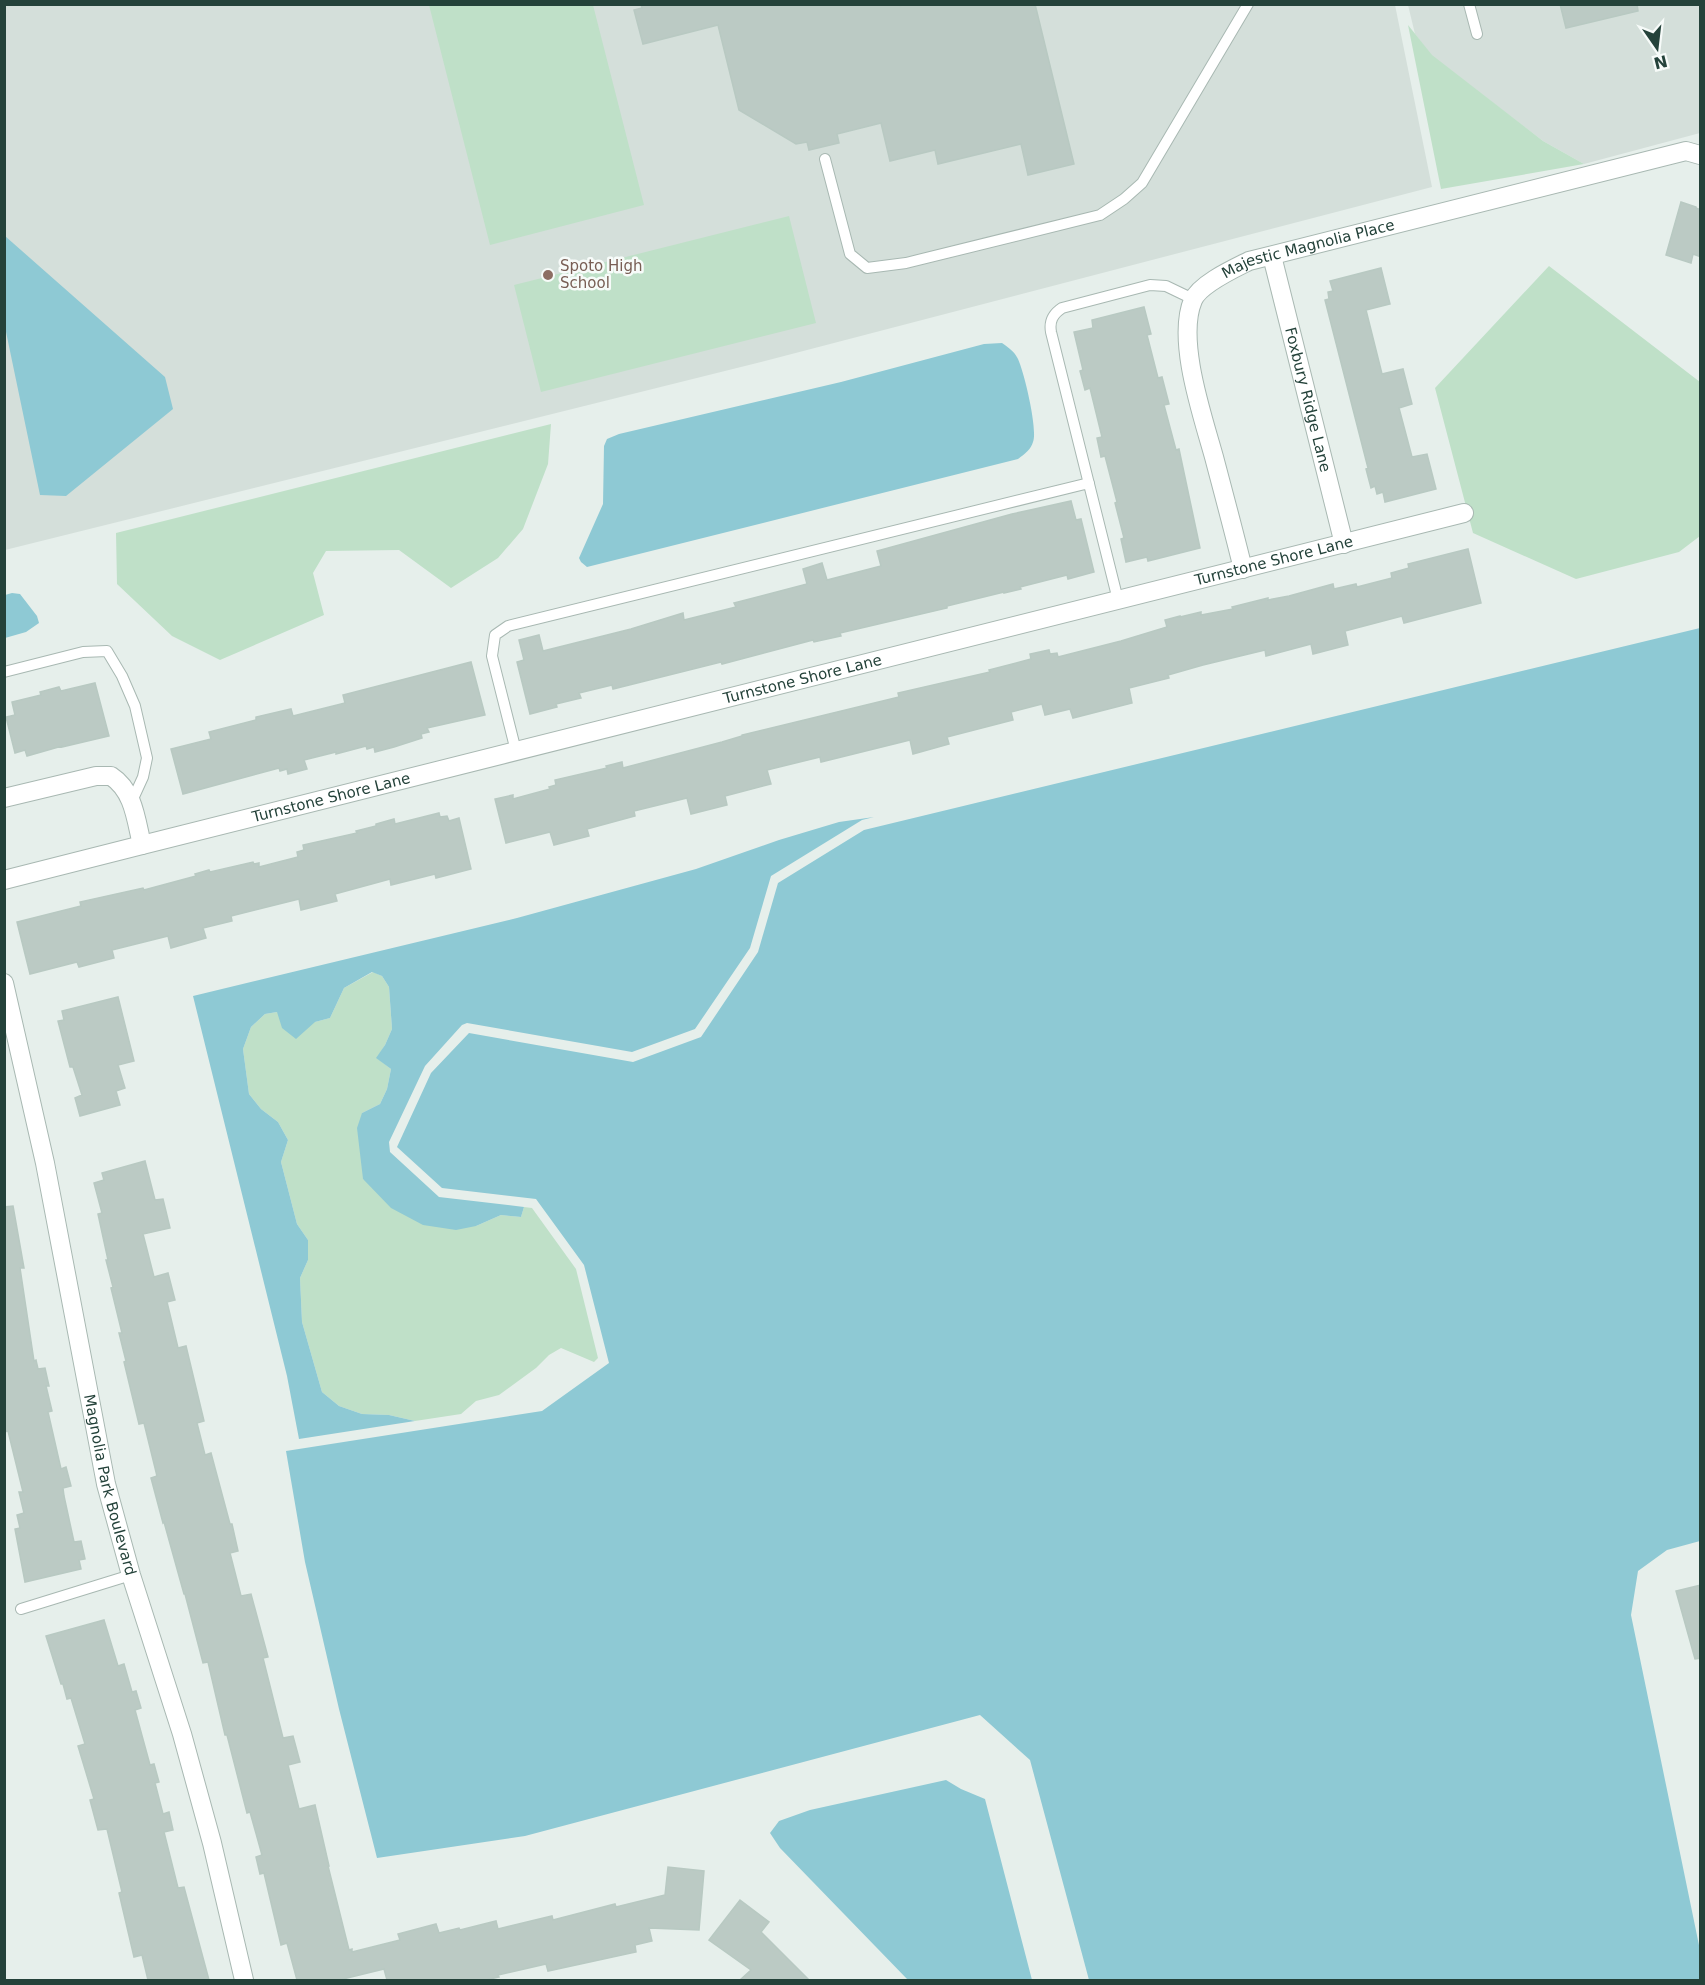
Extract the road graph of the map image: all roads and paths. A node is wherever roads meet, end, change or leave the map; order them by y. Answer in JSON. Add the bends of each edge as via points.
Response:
{"nodes":[{"id":1,"x":1248,"y":4,"type":"edge"},
{"id":2,"x":1469,"y":4,"type":"edge"},
{"id":3,"x":1477,"y":34,"type":"dead end"},
{"id":4,"x":1701,"y":154,"type":"edge"},
{"id":5,"x":825,"y":159,"type":"dead end"},
{"id":6,"x":1272,"y":256,"type":"junction"},
{"id":7,"x":1193,"y":299,"type":"junction"},
{"id":8,"x":1089,"y":483,"type":"junction"},
{"id":9,"x":1464,"y":513,"type":"dead end"},
{"id":10,"x":1344,"y":544,"type":"junction"},
{"id":11,"x":1243,"y":569,"type":"junction"},
{"id":12,"x":1118,"y":600,"type":"junction"},
{"id":13,"x":4,"y":672,"type":"edge"},
{"id":14,"x":516,"y":751,"type":"junction"},
{"id":15,"x":4,"y":798,"type":"edge"},
{"id":16,"x":132,"y":801,"type":"junction"},
{"id":17,"x":142,"y":845,"type":"junction"},
{"id":18,"x":4,"y":880,"type":"edge"},
{"id":19,"x":4,"y":982,"type":"edge"},
{"id":20,"x":7,"y":1009,"type":"edge"},
{"id":21,"x":131,"y":1575,"type":"junction"},
{"id":22,"x":21,"y":1609,"type":"dead end"},
{"id":23,"x":244,"y":1980,"type":"edge"}],
"edges":[{"from":1,"to":5,"type":"lane","via":[[1142,183],[1100,215],[906,263],[867,268],[850,254]]},
{"from":2,"to":3,"type":"lane"},
{"from":4,"to":6,"type":"street","name":"Majestic Magnolia Place","via":[[1686,151]]},
{"from":6,"to":7,"type":"street","name":"Majestic Magnolia Place","via":[[1249,261],[1214,279]]},
{"from":6,"to":10,"type":"street","name":"Foxbury Ridge Lane"},
{"from":7,"to":8,"type":"lane","via":[[1166,286],[1150,285],[1062,308],[1050,321]]},
{"from":7,"to":11,"type":"street","via":[[1187,327],[1189,355]]},
{"from":8,"to":12,"type":"lane"},
{"from":8,"to":14,"type":"lane","via":[[508,626],[495,635],[492,656]]},
{"from":9,"to":10,"type":"street","name":"Turnstone Shore Lane"},
{"from":10,"to":11,"type":"street","name":"Turnstone Shore Lane"},
{"from":11,"to":12,"type":"street","name":"Turnstone Shore Lane"},
{"from":12,"to":14,"type":"street","name":"Turnstone Shore Lane"},
{"from":13,"to":16,"type":"lane","via":[[83,652],[107,651],[135,706],[147,758]]},
{"from":14,"to":17,"type":"street","name":"Turnstone Shore Lane"},
{"from":15,"to":16,"type":"street","via":[[111,776]]},
{"from":16,"to":17,"type":"street"},
{"from":17,"to":18,"type":"street","name":"Turnstone Shore Lane"},
{"from":19,"to":20,"type":"street","name":"Magnolia Park Boulevard"},
{"from":20,"to":21,"type":"street","name":"Magnolia Park Boulevard","via":[[45,1163],[106,1484]]},
{"from":21,"to":22,"type":"lane"},
{"from":21,"to":23,"type":"street","name":"Magnolia Park Boulevard","via":[[213,1842]]}]}
